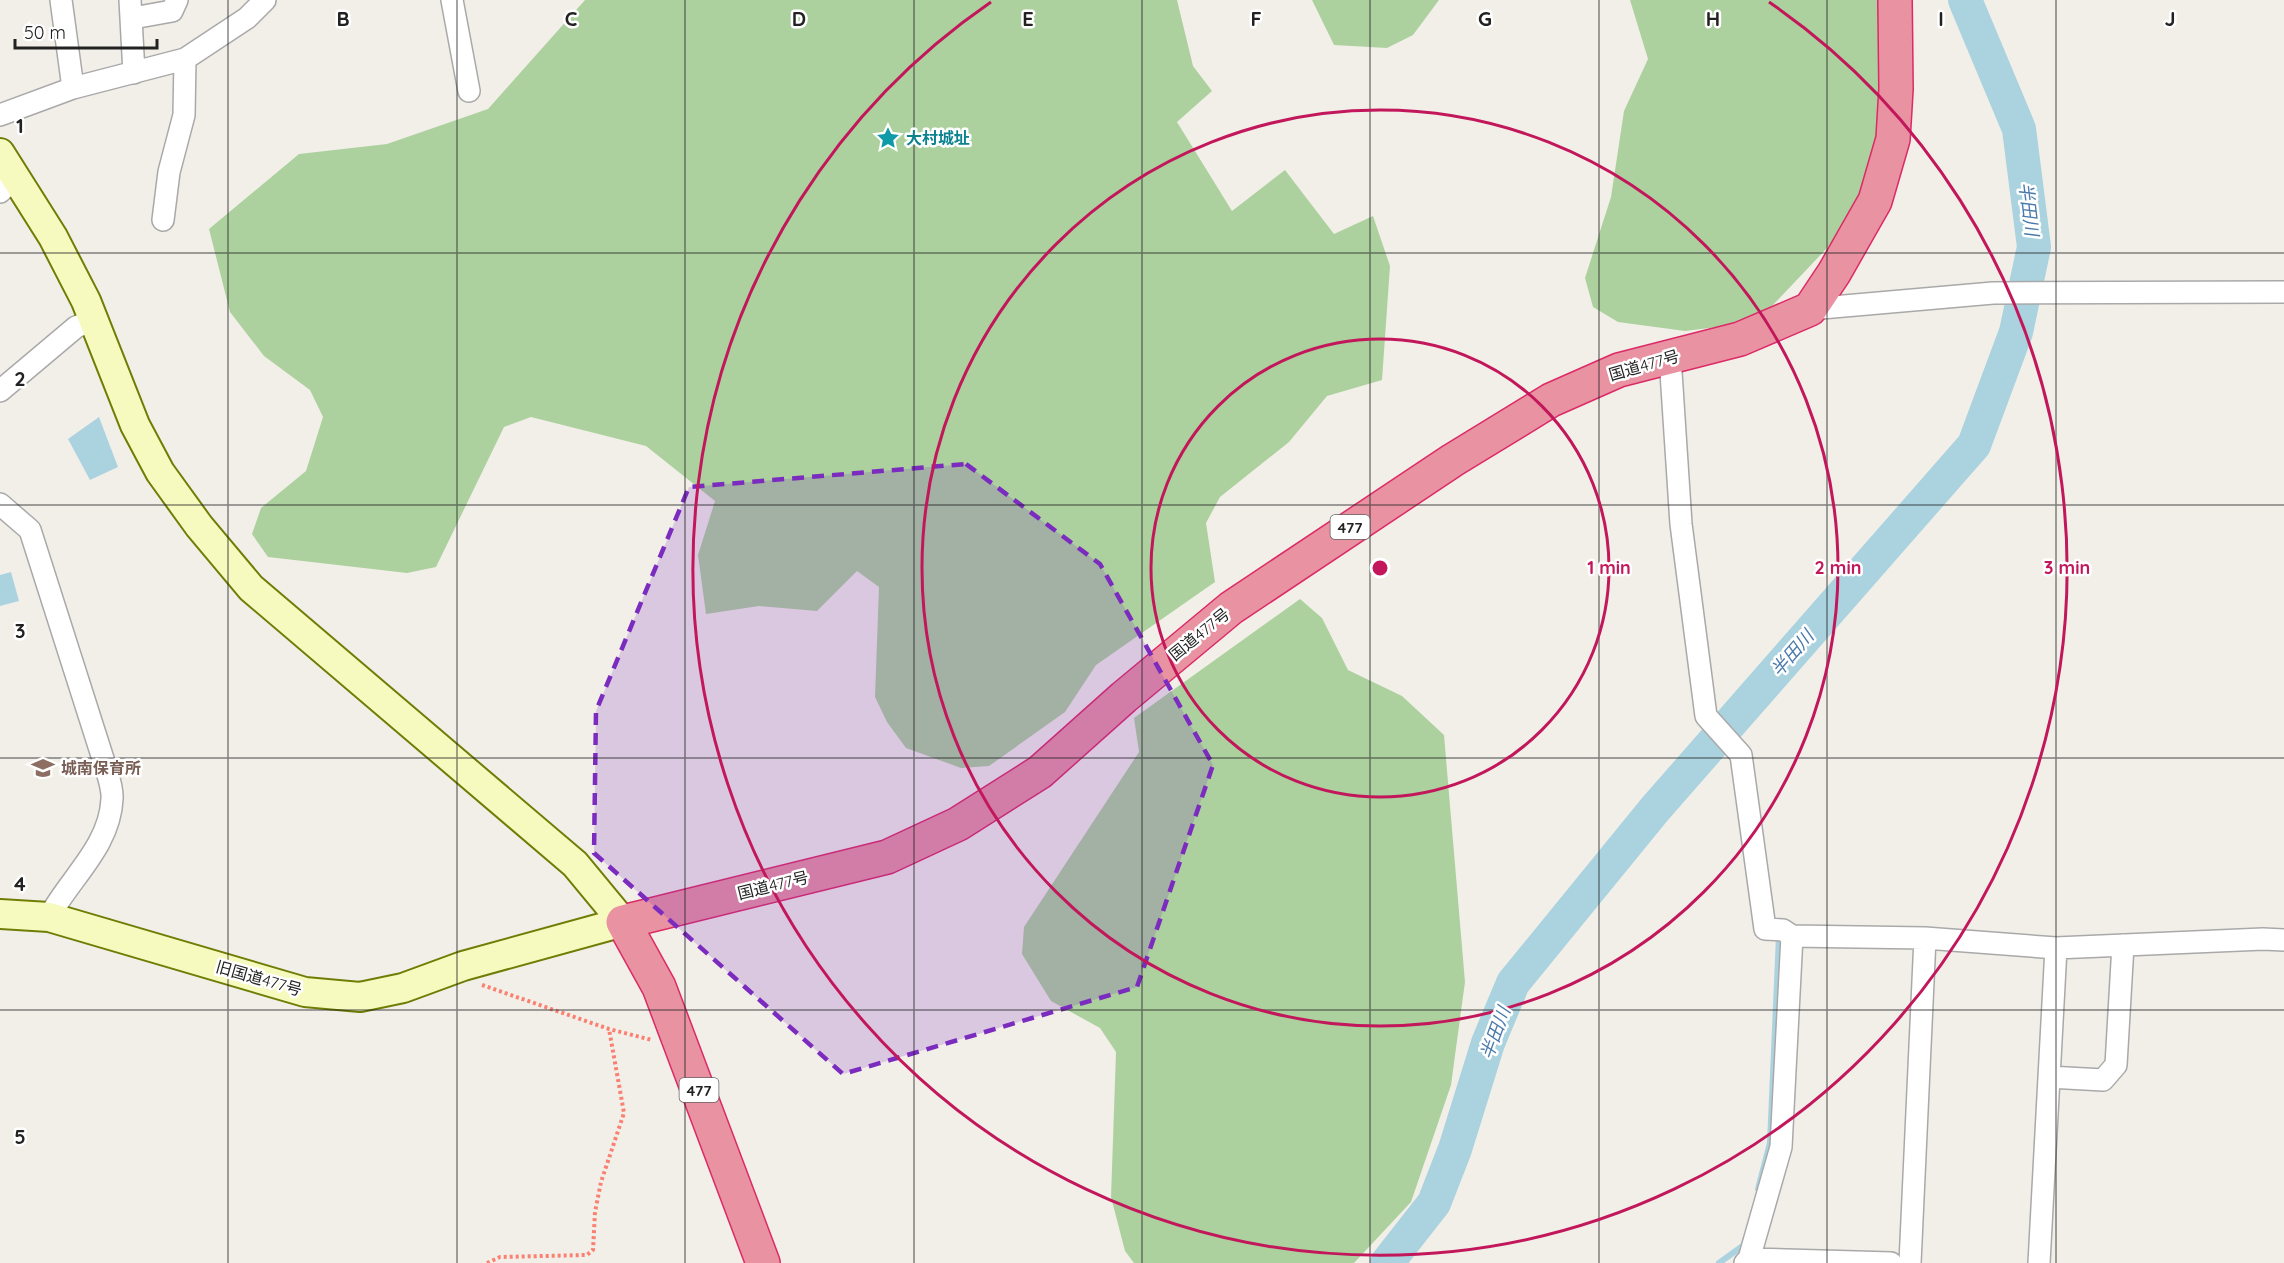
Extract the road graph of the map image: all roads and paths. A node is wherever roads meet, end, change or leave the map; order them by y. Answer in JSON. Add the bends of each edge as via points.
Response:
{"nodes":[{"id":1,"x":61,"y":0,"type":"edge"},
{"id":2,"x":177,"y":0,"type":"edge"},
{"id":3,"x":265,"y":0,"type":"edge"},
{"id":4,"x":452,"y":0,"type":"edge"},
{"id":5,"x":1895,"y":0,"type":"edge"},
{"id":6,"x":131,"y":9,"type":"edge"},
{"id":7,"x":185,"y":59,"type":"junction"},
{"id":8,"x":134,"y":73,"type":"junction"},
{"id":9,"x":73,"y":87,"type":"junction"},
{"id":10,"x":469,"y":91,"type":"dead end"},
{"id":11,"x":0,"y":115,"type":"edge"},
{"id":12,"x":0,"y":153,"type":"edge"},
{"id":13,"x":8,"y":184,"type":"edge"},
{"id":14,"x":163,"y":220,"type":"dead end"},
{"id":15,"x":2284,"y":292,"type":"edge"},
{"id":16,"x":1810,"y":309,"type":"junction"},
{"id":17,"x":93,"y":320,"type":"junction"},
{"id":18,"x":1670,"y":357,"type":"junction"},
{"id":19,"x":0,"y":391,"type":"edge"},
{"id":20,"x":0,"y":504,"type":"edge"},
{"id":21,"x":0,"y":914,"type":"edge"},
{"id":22,"x":49,"y":917,"type":"junction"},
{"id":23,"x":623,"y":922,"type":"junction"},
{"id":24,"x":1792,"y":936,"type":"junction"},
{"id":25,"x":1925,"y":938,"type":"junction"},
{"id":26,"x":2284,"y":940,"type":"edge"},
{"id":27,"x":2123,"y":945,"type":"junction"},
{"id":28,"x":2056,"y":948,"type":"junction"},
{"id":29,"x":463,"y":966,"type":"junction"},
{"id":30,"x":609,"y":1029,"type":"junction"},
{"id":31,"x":679,"y":1038,"type":"junction"},
{"id":32,"x":2049,"y":1077,"type":"junction"},
{"id":33,"x":1747,"y":1261,"type":"edge"},
{"id":34,"x":487,"y":1263,"type":"edge"},
{"id":35,"x":763,"y":1263,"type":"edge"},
{"id":36,"x":1891,"y":1263,"type":"edge"},
{"id":37,"x":1910,"y":1263,"type":"edge"},
{"id":38,"x":2039,"y":1263,"type":"edge"}],
"edges":[{"from":1,"to":9,"type":"street"},
{"from":2,"to":6,"type":"street","via":[[172,11]]},
{"from":3,"to":7,"type":"street","via":[[247,18]]},
{"from":4,"to":10,"type":"street"},
{"from":5,"to":16,"type":"highway","via":[[1893,139],[1875,201]]},
{"from":6,"to":8,"type":"street"},
{"from":7,"to":8,"type":"street"},
{"from":7,"to":14,"type":"street","via":[[184,115],[169,172]]},
{"from":8,"to":9,"type":"street"},
{"from":9,"to":11,"type":"street"},
{"from":12,"to":13,"type":"street"},
{"from":13,"to":17,"type":"street","via":[[53,237]]},
{"from":15,"to":16,"type":"street","via":[[1993,293]]},
{"from":16,"to":18,"type":"highway","name":"国道477号","number":"477","via":[[1740,339]]},
{"from":17,"to":19,"type":"street","via":[[76,327]]},
{"from":17,"to":23,"type":"street","via":[[135,425],[160,472],[251,588],[574,864]]},
{"from":18,"to":23,"type":"highway","name":"国道477号","number":"477","via":[[1619,370],[1551,400],[1331,539],[1231,608],[1040,772],[958,824],[887,857]]},
{"from":18,"to":24,"type":"street","via":[[1681,524],[1706,716],[1742,755],[1765,929],[1783,930]]},
{"from":20,"to":22,"type":"street","via":[[30,530],[112,798],[100,846]]},
{"from":21,"to":22,"type":"street","name":"旧国道477号"},
{"from":22,"to":29,"type":"street","name":"旧国道477号","via":[[304,992],[360,997],[403,988]]},
{"from":23,"to":29,"type":"street","name":"旧国道477号"},
{"from":23,"to":31,"type":"highway","number":"477","via":[[658,987]]},
{"from":24,"to":25,"type":"street"},
{"from":24,"to":33,"type":"street","via":[[1781,1146]]},
{"from":25,"to":28,"type":"street"},
{"from":25,"to":37,"type":"street"},
{"from":26,"to":27,"type":"street"},
{"from":27,"to":28,"type":"street"},
{"from":27,"to":32,"type":"street","via":[[2116,1065],[2103,1080]]},
{"from":28,"to":32,"type":"street"},
{"from":29,"to":30,"type":"path","via":[[475,982]]},
{"from":30,"to":31,"type":"path","via":[[657,1041]]},
{"from":30,"to":34,"type":"path","via":[[624,1113],[601,1182],[593,1250],[587,1255],[500,1257]]},
{"from":31,"to":35,"type":"highway","number":"477"},
{"from":32,"to":38,"type":"street"},
{"from":33,"to":36,"type":"street"}]}
